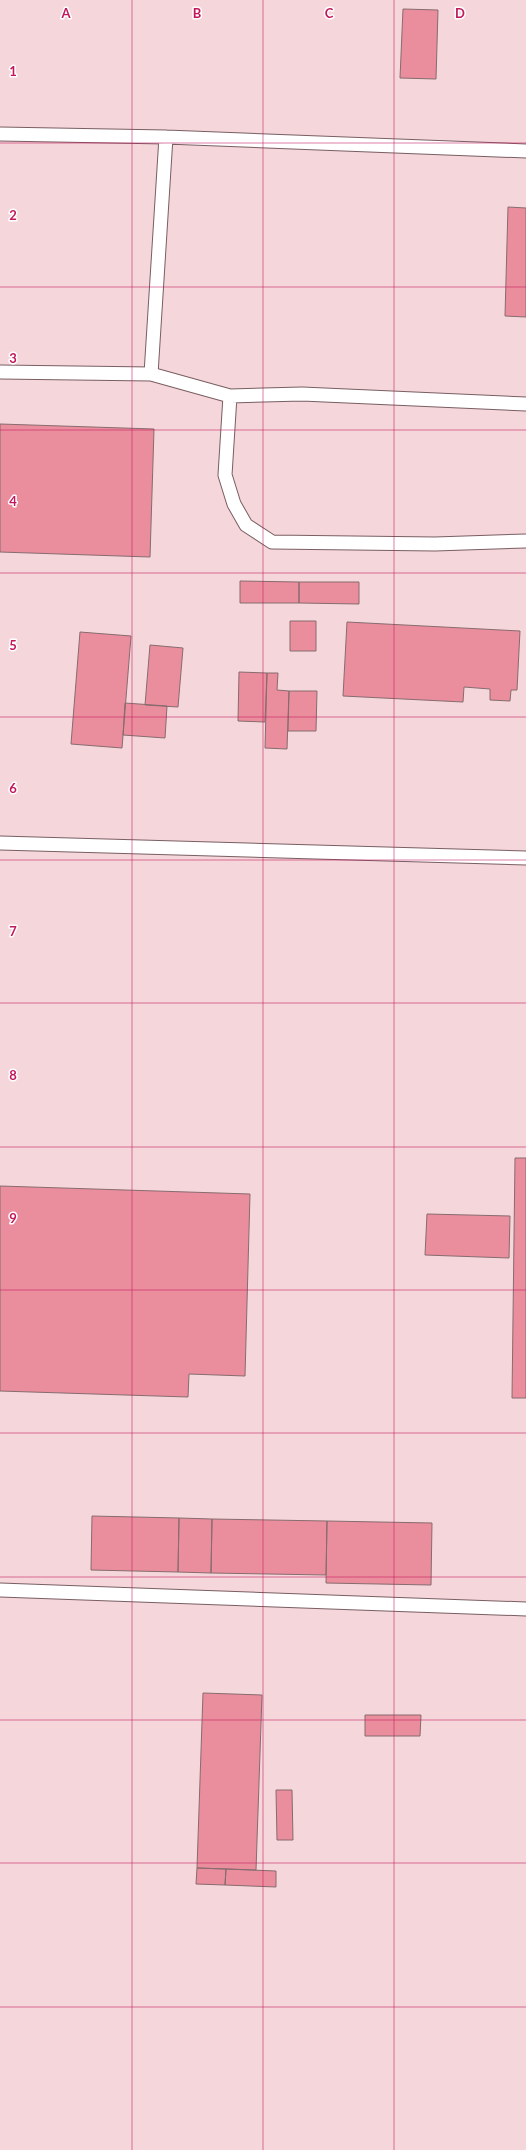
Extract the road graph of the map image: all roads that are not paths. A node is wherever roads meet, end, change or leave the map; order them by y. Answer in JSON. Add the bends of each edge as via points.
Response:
{"nodes":[{"id":1,"x":0,"y":134,"type":"edge"},
{"id":2,"x":166,"y":137,"type":"junction"},
{"id":3,"x":526,"y":150,"type":"edge"},
{"id":4,"x":0,"y":372,"type":"edge"},
{"id":5,"x":151,"y":374,"type":"junction"},
{"id":6,"x":230,"y":396,"type":"junction"},
{"id":7,"x":526,"y":404,"type":"edge"},
{"id":8,"x":526,"y":541,"type":"edge"},
{"id":9,"x":0,"y":843,"type":"edge"},
{"id":10,"x":526,"y":858,"type":"edge"},
{"id":11,"x":0,"y":1590,"type":"edge"},
{"id":12,"x":526,"y":1609,"type":"edge"}],
"edges":[{"from":1,"to":2,"type":"lane"},
{"from":2,"to":3,"type":"lane"},
{"from":2,"to":5,"type":"lane"},
{"from":4,"to":5,"type":"lane"},
{"from":5,"to":6,"type":"lane"},
{"from":6,"to":7,"type":"lane","via":[[302,394]]},
{"from":6,"to":8,"type":"lane","via":[[225,475],[234,504],[246,525],[272,542],[435,544]]},
{"from":9,"to":10,"type":"lane"},
{"from":11,"to":12,"type":"lane"}]}
